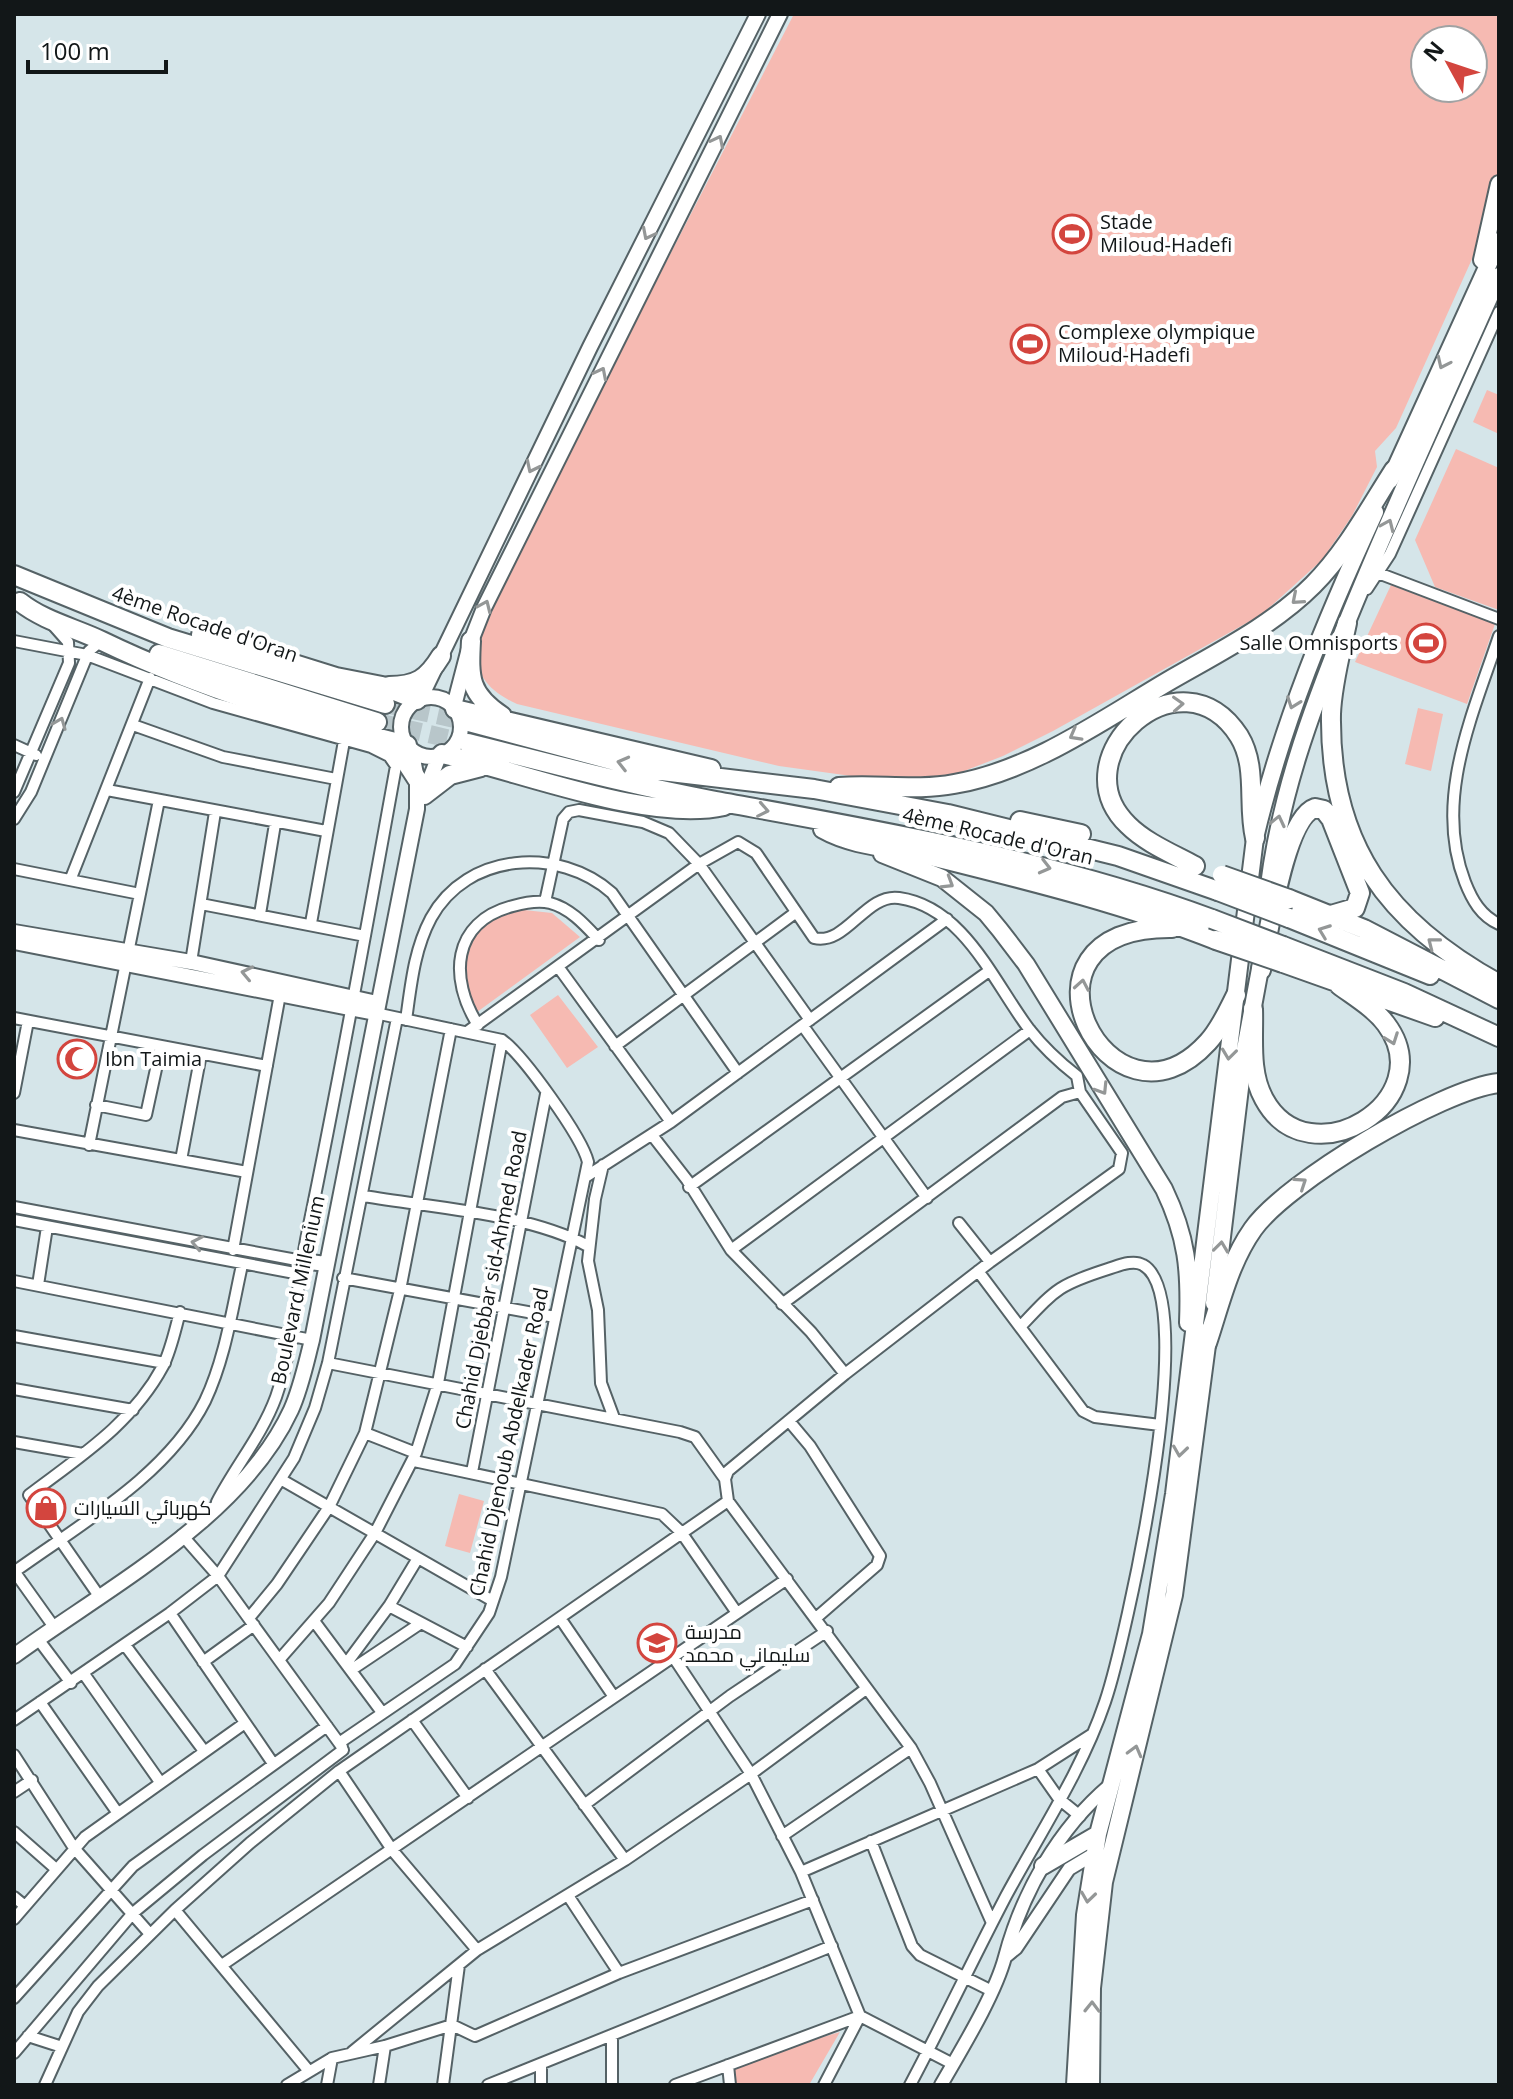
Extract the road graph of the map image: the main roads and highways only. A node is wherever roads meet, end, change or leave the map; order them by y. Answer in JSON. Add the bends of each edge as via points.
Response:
{"nodes":[{"id":1,"x":758,"y":14,"type":"edge"},
{"id":2,"x":780,"y":14,"type":"edge"},
{"id":3,"x":1499,"y":184,"type":"edge"},
{"id":4,"x":1499,"y":241,"type":"edge"},
{"id":5,"x":1499,"y":276,"type":"edge"},
{"id":6,"x":1456,"y":336,"type":"junction"},
{"id":7,"x":1394,"y":470,"type":"junction"},
{"id":8,"x":14,"y":575,"type":"edge"},
{"id":9,"x":17,"y":601,"type":"edge"},
{"id":10,"x":1349,"y":618,"type":"junction"},
{"id":11,"x":471,"y":641,"type":"junction"},
{"id":12,"x":441,"y":656,"type":"junction"},
{"id":13,"x":384,"y":695,"type":"junction"},
{"id":14,"x":418,"y":699,"type":"junction"},
{"id":15,"x":459,"y":712,"type":"junction"},
{"id":16,"x":508,"y":720,"type":"junction"},
{"id":17,"x":371,"y":728,"type":"junction"},
{"id":18,"x":468,"y":743,"type":"tunnel mouth"},
{"id":19,"x":409,"y":747,"type":"junction"},
{"id":20,"x":440,"y":755,"type":"junction"},
{"id":21,"x":491,"y":765,"type":"junction"},
{"id":22,"x":752,"y":782,"type":"junction"},
{"id":23,"x":814,"y":789,"type":"junction"},
{"id":24,"x":419,"y":795,"type":"junction"},
{"id":25,"x":733,"y":804,"type":"junction"},
{"id":26,"x":803,"y":818,"type":"junction"},
{"id":27,"x":991,"y":825,"type":"junction"},
{"id":28,"x":1255,"y":838,"type":"junction"},
{"id":29,"x":851,"y":841,"type":"junction"},
{"id":30,"x":1195,"y":866,"type":"junction"},
{"id":31,"x":1220,"y":883,"type":"junction"},
{"id":32,"x":1289,"y":908,"type":"junction"},
{"id":33,"x":1331,"y":915,"type":"junction"},
{"id":34,"x":1182,"y":927,"type":"junction"},
{"id":35,"x":14,"y":932,"type":"edge"},
{"id":36,"x":14,"y":942,"type":"edge"},
{"id":37,"x":1283,"y":954,"type":"junction"},
{"id":38,"x":127,"y":958,"type":"junction"},
{"id":39,"x":1261,"y":970,"type":"junction"},
{"id":40,"x":1499,"y":984,"type":"edge"},
{"id":41,"x":1339,"y":985,"type":"junction"},
{"id":42,"x":281,"y":987,"type":"junction"},
{"id":43,"x":1236,"y":995,"type":"junction"},
{"id":44,"x":1499,"y":1001,"type":"edge"},
{"id":45,"x":1253,"y":1009,"type":"junction"},
{"id":46,"x":389,"y":1014,"type":"junction"},
{"id":47,"x":1461,"y":1018,"type":"junction"},
{"id":48,"x":1499,"y":1037,"type":"edge"},
{"id":49,"x":1499,"y":1083,"type":"edge"},
{"id":50,"x":326,"y":1264,"type":"junction"},
{"id":51,"x":301,"y":1268,"type":"road end"},
{"id":52,"x":1207,"y":1343,"type":"junction"},
{"id":53,"x":1185,"y":1416,"type":"junction"},
{"id":54,"x":14,"y":1656,"type":"edge"},
{"id":55,"x":1098,"y":1834,"type":"junction"},
{"id":56,"x":1043,"y":1866,"type":"road end"},
{"id":57,"x":1075,"y":2085,"type":"edge"},
{"id":58,"x":1091,"y":2085,"type":"edge"}],
"edges":[{"from":1,"to":12,"type":"main road","one_way":true},
{"from":11,"to":2,"type":"main road","one_way":true},
{"from":3,"to":6,"type":"highway","via":[[1489,235]]},
{"from":4,"to":6,"type":"highway"},
{"from":10,"to":5,"type":"highway","one_way":true},
{"from":6,"to":7,"type":"highway","one_way":true},
{"from":7,"to":23,"type":"highway","one_way":true,"via":[[1333,562],[1294,602],[1056,746],[954,785]]},
{"from":7,"to":28,"type":"highway","one_way":true,"via":[[1311,654],[1277,748]]},
{"from":8,"to":13,"type":"highway","name":"4ème Rocade d'Oran","via":[[168,638]]},
{"from":9,"to":17,"type":"highway","name":"4ème Rocade d'Oran"},
{"from":9,"to":17,"type":"highway","via":[[138,660]]},
{"from":39,"to":10,"type":"highway","one_way":true,"via":[[1271,863],[1285,792]]},
{"from":40,"to":10,"type":"highway","one_way":true,"via":[[1410,924],[1374,879],[1349,828],[1335,775],[1331,711]]},
{"from":11,"to":15,"type":"main road"},
{"from":11,"to":16,"type":"highway","via":[[476,693]]},
{"from":12,"to":13,"type":"highway","via":[[424,679]]},
{"from":12,"to":14,"type":"main road"},
{"from":13,"to":14,"type":"highway","name":"4ème Rocade d'Oran"},
{"from":14,"to":15,"type":"main road","via":[[438,697]]},
{"from":14,"to":19,"type":"main road","via":[[401,725]]},
{"from":15,"to":16,"type":"highway"},
{"from":15,"to":20,"type":"main road","via":[[460,735]]},
{"from":22,"to":15,"type":"highway","name":"4ème Rocade d'Oran","one_way":true,"via":[[645,769]]},
{"from":16,"to":22,"type":"highway"},
{"from":17,"to":19,"type":"highway"},
{"from":17,"to":24,"type":"highway","via":[[402,756]]},
{"from":18,"to":25,"type":"highway","name":"4ème Rocade d'Oran"},
{"from":19,"to":20,"type":"main road","via":[[424,756]]},
{"from":19,"to":24,"type":"main road"},
{"from":20,"to":21,"type":"highway"},
{"from":20,"to":24,"type":"main road"},
{"from":21,"to":24,"type":"highway","via":[[458,772]]},
{"from":21,"to":25,"type":"highway","via":[[618,799],[687,810]]},
{"from":22,"to":23,"type":"highway","name":"4ème Rocade d'Oran"},
{"from":23,"to":27,"type":"highway","name":"4ème Rocade d'Oran"},
{"from":24,"to":46,"type":"main road","name":"Boulevard Millenium"},
{"from":25,"to":26,"type":"highway","name":"4ème Rocade d'Oran","one_way":true},
{"from":26,"to":29,"type":"highway"},
{"from":26,"to":37,"type":"highway","name":"4ème Rocade d'Oran","one_way":true,"bridge":true,"via":[[979,851],[1119,886],[1212,919]]},
{"from":27,"to":30,"type":"highway","via":[[1047,824]]},
{"from":27,"to":31,"type":"highway","name":"4ème Rocade d'Oran"},
{"from":30,"to":28,"type":"highway","one_way":true,"via":[[1141,836],[1113,802],[1113,749],[1130,723],[1146,712],[1174,703],[1195,704],[1232,728],[1250,770]]},
{"from":28,"to":43,"type":"highway"},
{"from":29,"to":34,"type":"highway","via":[[1049,885]]},
{"from":29,"to":53,"type":"highway","one_way":true,"via":[[927,871],[986,913],[1026,964],[1164,1189],[1186,1247]]},
{"from":30,"to":31,"type":"highway"},
{"from":31,"to":32,"type":"highway","name":"4ème Rocade d'Oran","bridge":true},
{"from":32,"to":33,"type":"highway"},
{"from":44,"to":32,"type":"highway","name":"4ème Rocade d'Oran","one_way":true},
{"from":33,"to":39,"type":"highway","via":[[1355,908],[1360,893],[1331,819],[1315,808],[1302,817],[1284,863]]},
{"from":33,"to":44,"type":"highway"},
{"from":34,"to":37,"type":"highway","bridge":true},
{"from":43,"to":34,"type":"highway","one_way":true,"via":[[1213,1036],[1183,1061],[1157,1069],[1133,1068],[1098,1048],[1079,1004],[1084,972],[1094,955],[1127,932]]},
{"from":35,"to":38,"type":"main road"},
{"from":36,"to":38,"type":"main road"},
{"from":37,"to":41,"type":"highway"},
{"from":37,"to":47,"type":"highway","name":"4ème Rocade d'Oran"},
{"from":38,"to":42,"type":"main road"},
{"from":42,"to":38,"type":"main road","one_way":true,"via":[[191,962]]},
{"from":39,"to":45,"type":"highway"},
{"from":41,"to":45,"type":"highway","one_way":true,"via":[[1387,1026],[1398,1059],[1386,1102],[1345,1132],[1300,1129],[1268,1106],[1254,1070]]},
{"from":41,"to":47,"type":"highway","via":[[1437,1018]]},
{"from":42,"to":46,"type":"main road"},
{"from":43,"to":53,"type":"highway","one_way":true},
{"from":52,"to":45,"type":"highway","one_way":true},
{"from":46,"to":50,"type":"main road","name":"Boulevard Millenium"},
{"from":47,"to":48,"type":"highway","name":"4ème Rocade d'Oran"},
{"from":52,"to":49,"type":"highway","one_way":true,"via":[[1234,1263],[1253,1228],[1279,1200],[1307,1178],[1455,1095]]},
{"from":50,"to":51,"type":"main road"},
{"from":50,"to":54,"type":"main road","name":"Boulevard Millenium","via":[[292,1408],[241,1486]]},
{"from":58,"to":52,"type":"highway","one_way":true,"via":[[1092,1988],[1104,1882],[1174,1595]]},
{"from":53,"to":55,"type":"highway","one_way":true,"via":[[1151,1634]]},
{"from":55,"to":56,"type":"highway"},
{"from":55,"to":57,"type":"highway","one_way":true,"via":[[1080,1956]]}]}
